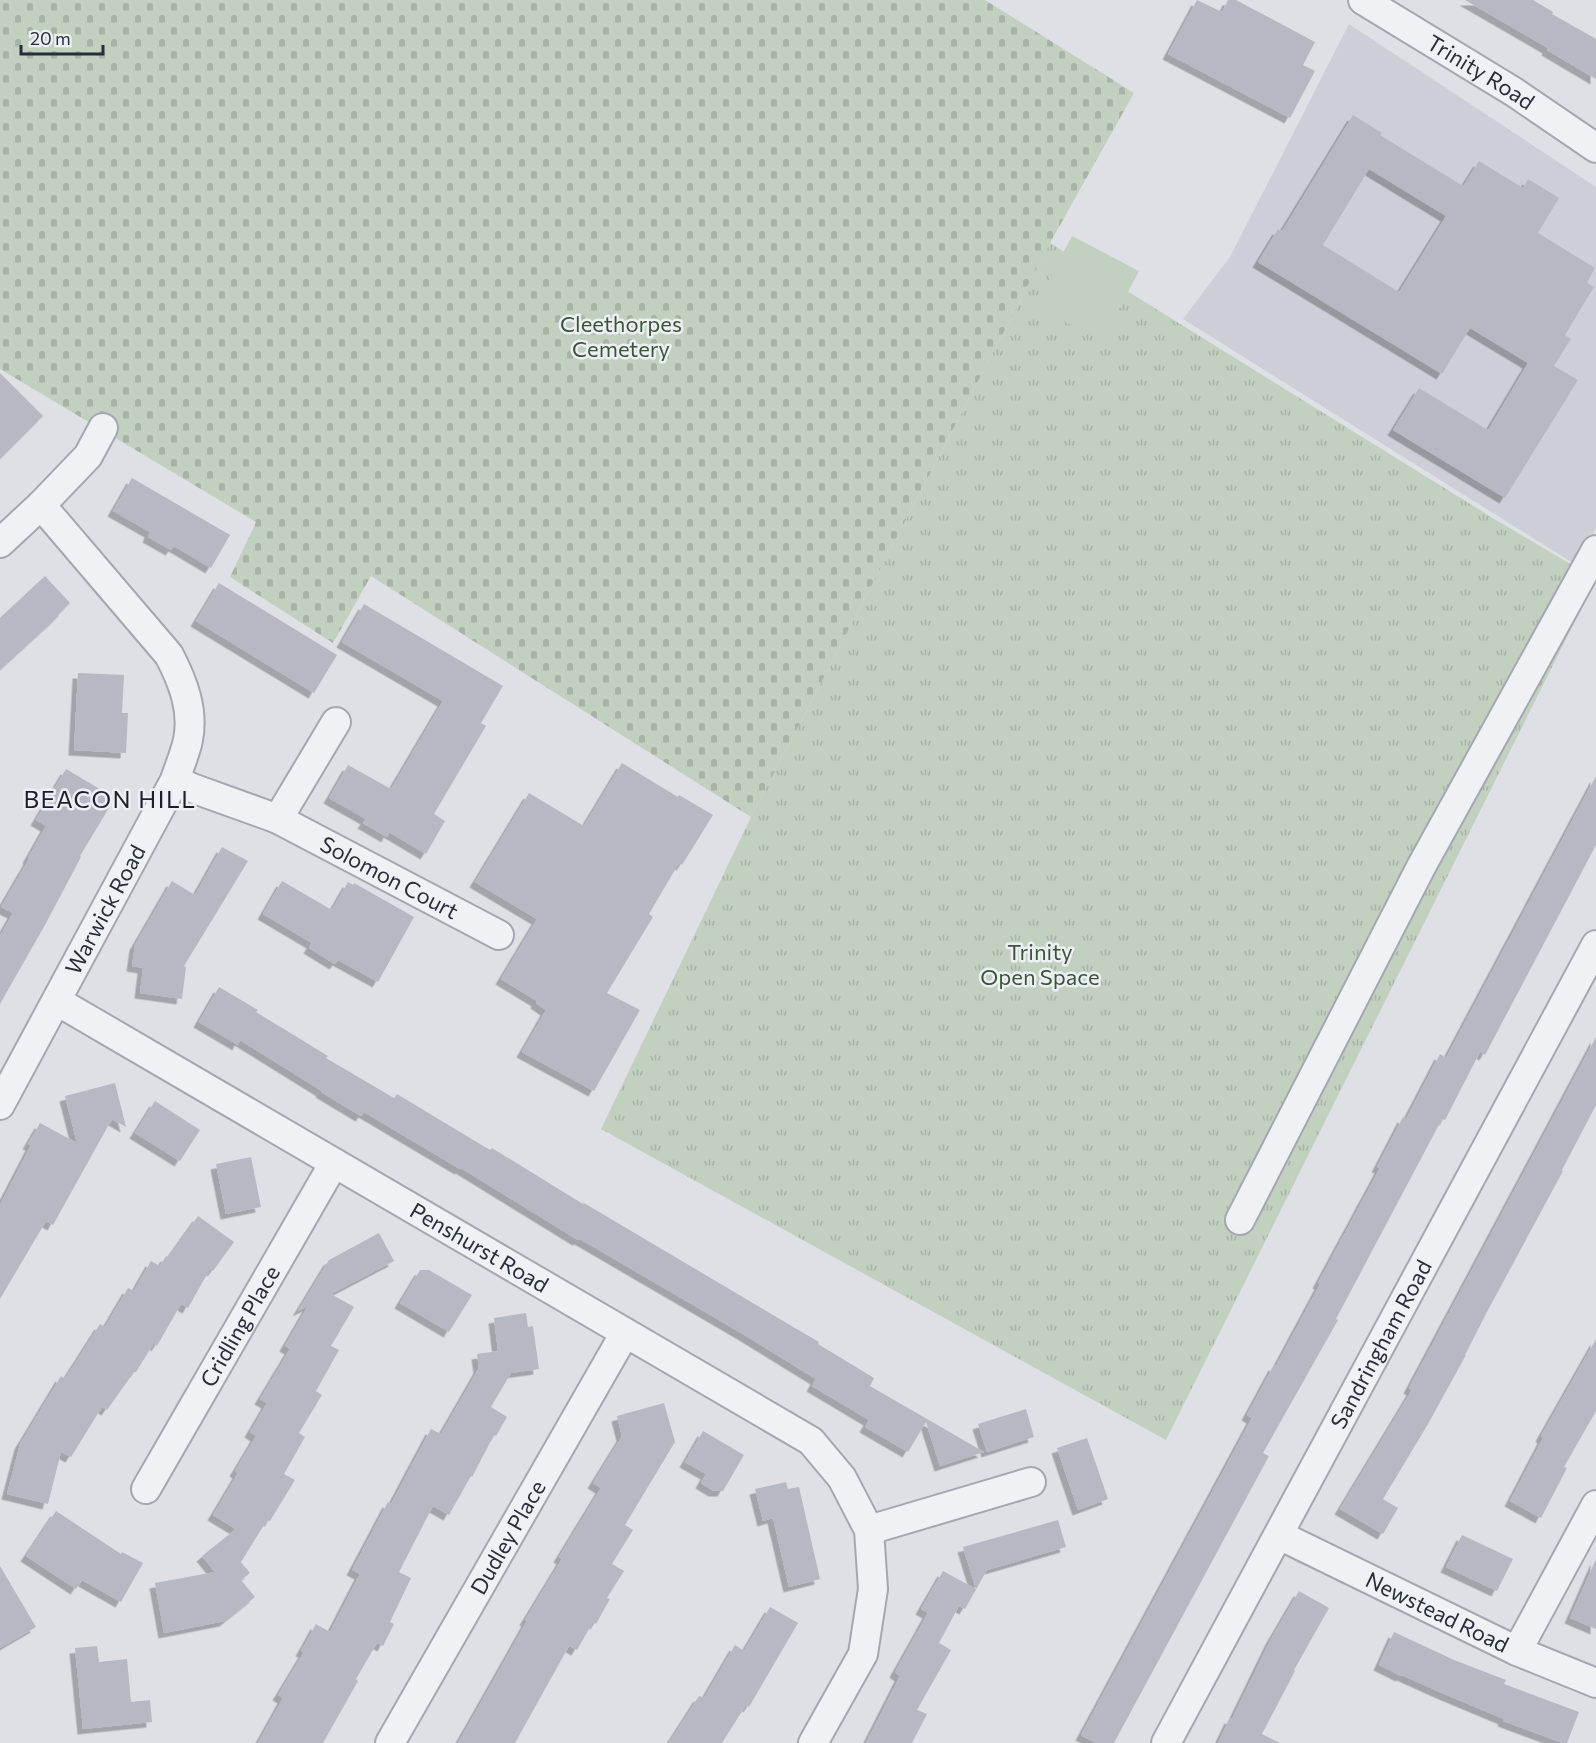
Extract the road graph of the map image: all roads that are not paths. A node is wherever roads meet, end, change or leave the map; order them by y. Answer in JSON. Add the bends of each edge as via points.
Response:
{"nodes":[{"id":1,"x":1363,"y":0,"type":"edge"},
{"id":2,"x":1596,"y":148,"type":"edge"},
{"id":3,"x":103,"y":428,"type":"dead end"},
{"id":4,"x":41,"y":505,"type":"junction"},
{"id":5,"x":0,"y":543,"type":"edge"},
{"id":6,"x":1596,"y":550,"type":"edge"},
{"id":7,"x":336,"y":722,"type":"dead end"},
{"id":8,"x":176,"y":780,"type":"junction"},
{"id":9,"x":278,"y":819,"type":"junction"},
{"id":10,"x":499,"y":935,"type":"dead end"},
{"id":11,"x":1596,"y":945,"type":"edge"},
{"id":12,"x":57,"y":1001,"type":"junction"},
{"id":13,"x":0,"y":1106,"type":"edge"},
{"id":14,"x":334,"y":1163,"type":"junction"},
{"id":15,"x":1239,"y":1220,"type":"dead end"},
{"id":16,"x":625,"y":1333,"type":"junction"},
{"id":17,"x":1031,"y":1482,"type":"dead end"},
{"id":18,"x":146,"y":1489,"type":"dead end"},
{"id":19,"x":1596,"y":1505,"type":"edge"},
{"id":20,"x":869,"y":1530,"type":"junction"},
{"id":21,"x":1279,"y":1535,"type":"junction"},
{"id":22,"x":1517,"y":1651,"type":"junction"},
{"id":23,"x":1596,"y":1683,"type":"edge"},
{"id":24,"x":390,"y":1743,"type":"edge"},
{"id":25,"x":813,"y":1743,"type":"edge"},
{"id":26,"x":1166,"y":1743,"type":"edge"}],
"edges":[{"from":1,"to":2,"type":"street","name":"Trinity Road","via":[[1514,92]]},
{"from":3,"to":4,"type":"street","via":[[88,456]]},
{"from":4,"to":5,"type":"street"},
{"from":4,"to":8,"type":"street","name":"Warwick Road","via":[[169,655],[181,677],[189,705],[188,739]]},
{"from":6,"to":15,"type":"street","via":[[1421,867]]},
{"from":7,"to":9,"type":"street"},
{"from":8,"to":9,"type":"street","name":"Solomon Court"},
{"from":8,"to":12,"type":"street","name":"Warwick Road"},
{"from":9,"to":10,"type":"street","name":"Solomon Court"},
{"from":11,"to":21,"type":"street","name":"Sandringham Road"},
{"from":12,"to":13,"type":"street","name":"Warwick Road"},
{"from":12,"to":14,"type":"street","name":"Penshurst Road"},
{"from":14,"to":16,"type":"street","name":"Penshurst Road"},
{"from":14,"to":18,"type":"street","name":"Cridling Place"},
{"from":16,"to":20,"type":"street","name":"Penshurst Road","via":[[811,1441],[842,1478]]},
{"from":16,"to":24,"type":"street","name":"Dudley Place"},
{"from":17,"to":20,"type":"street"},
{"from":19,"to":22,"type":"street"},
{"from":20,"to":25,"type":"street","name":"Penshurst Road","via":[[873,1589],[863,1654]]},
{"from":21,"to":22,"type":"street","name":"Newstead Road"},
{"from":21,"to":26,"type":"street","name":"Sandringham Road"},
{"from":22,"to":23,"type":"street","name":"Newstead Road"}]}
